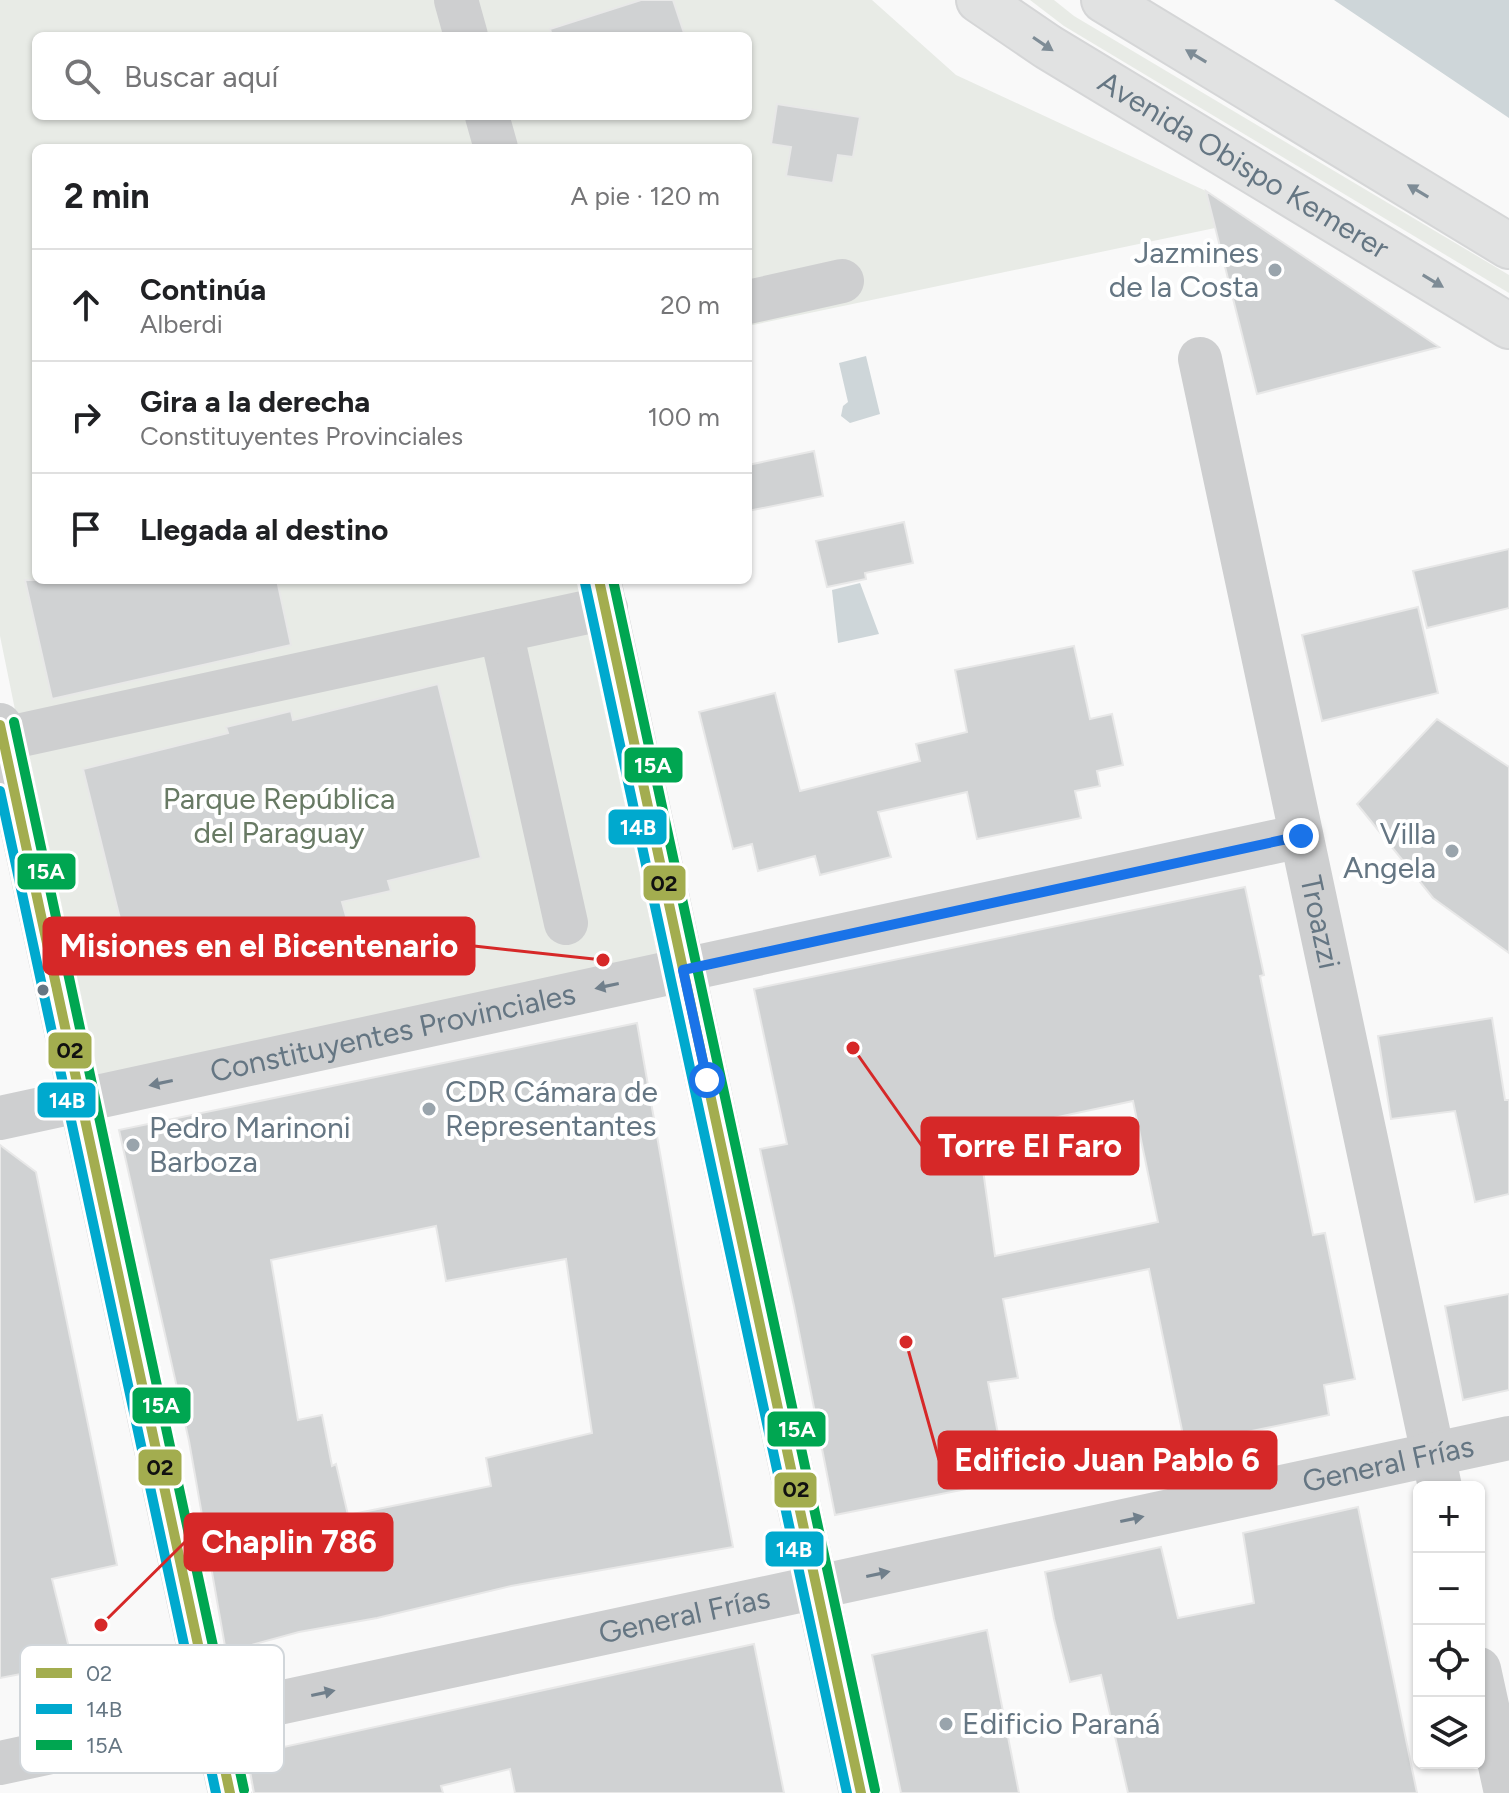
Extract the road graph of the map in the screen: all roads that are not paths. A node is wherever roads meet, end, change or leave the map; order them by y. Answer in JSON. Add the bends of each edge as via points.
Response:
{"nodes":[{"id":1,"x":456,"y":0,"type":"edge"},
{"id":2,"x":979,"y":0,"type":"edge"},
{"id":3,"x":1104,"y":0,"type":"edge"},
{"id":4,"x":465,"y":32,"type":"edge"},
{"id":5,"x":488,"y":120,"type":"edge"},
{"id":6,"x":495,"y":144,"type":"edge"},
{"id":7,"x":1509,"y":246,"type":"edge"},
{"id":8,"x":842,"y":281,"type":"dead end"},
{"id":9,"x":752,"y":301,"type":"edge"},
{"id":10,"x":1509,"y":326,"type":"edge"},
{"id":11,"x":1200,"y":359,"type":"dead end"},
{"id":12,"x":602,"y":594,"type":"edge"},
{"id":13,"x":501,"y":631,"type":"junction"},
{"id":14,"x":2,"y":732,"type":"edge"},
{"id":15,"x":1301,"y":836,"type":"junction"},
{"id":16,"x":566,"y":923,"type":"dead end"},
{"id":17,"x":683,"y":970,"type":"junction"},
{"id":18,"x":81,"y":1100,"type":"junction"},
{"id":19,"x":0,"y":1118,"type":"edge"},
{"id":20,"x":1509,"y":1438,"type":"edge"},
{"id":21,"x":1436,"y":1471,"type":"edge"},
{"id":22,"x":817,"y":1587,"type":"junction"},
{"id":23,"x":198,"y":1645,"type":"edge"},
{"id":24,"x":1485,"y":1697,"type":"edge"},
{"id":25,"x":284,"y":1702,"type":"edge"},
{"id":26,"x":20,"y":1759,"type":"edge"},
{"id":27,"x":0,"y":1763,"type":"edge"},
{"id":28,"x":226,"y":1773,"type":"edge"},
{"id":29,"x":230,"y":1793,"type":"edge"},
{"id":30,"x":861,"y":1793,"type":"edge"},
{"id":31,"x":1506,"y":1793,"type":"edge"}],
"edges":[{"from":1,"to":4,"type":"street"},
{"from":2,"to":10,"type":"main road","name":"Avenida Obispo Kemerer","one_way":true},
{"from":7,"to":3,"type":"main road","one_way":true},
{"from":5,"to":6,"type":"street"},
{"from":8,"to":9,"type":"street"},
{"from":11,"to":15,"type":"street","name":"Troazzi"},
{"from":12,"to":13,"type":"street"},
{"from":12,"to":17,"type":"street"},
{"from":13,"to":14,"type":"street"},
{"from":13,"to":16,"type":"street"},
{"from":14,"to":18,"type":"street"},
{"from":15,"to":17,"type":"street","name":"Constituyentes Provinciales"},
{"from":15,"to":21,"type":"street","name":"Troazzi"},
{"from":17,"to":18,"type":"street","name":"Constituyentes Provinciales","one_way":true},
{"from":17,"to":22,"type":"street"},
{"from":18,"to":19,"type":"street","name":"Constituyentes Provinciales"},
{"from":18,"to":23,"type":"street"},
{"from":20,"to":21,"type":"street","name":"General Frías"},
{"from":22,"to":21,"type":"street","name":"General Frías","one_way":true},
{"from":25,"to":22,"type":"street","name":"General Frías","one_way":true},
{"from":22,"to":30,"type":"street"},
{"from":24,"to":31,"type":"street"},
{"from":26,"to":27,"type":"street","name":"General Frías"},
{"from":28,"to":29,"type":"street"}]}
